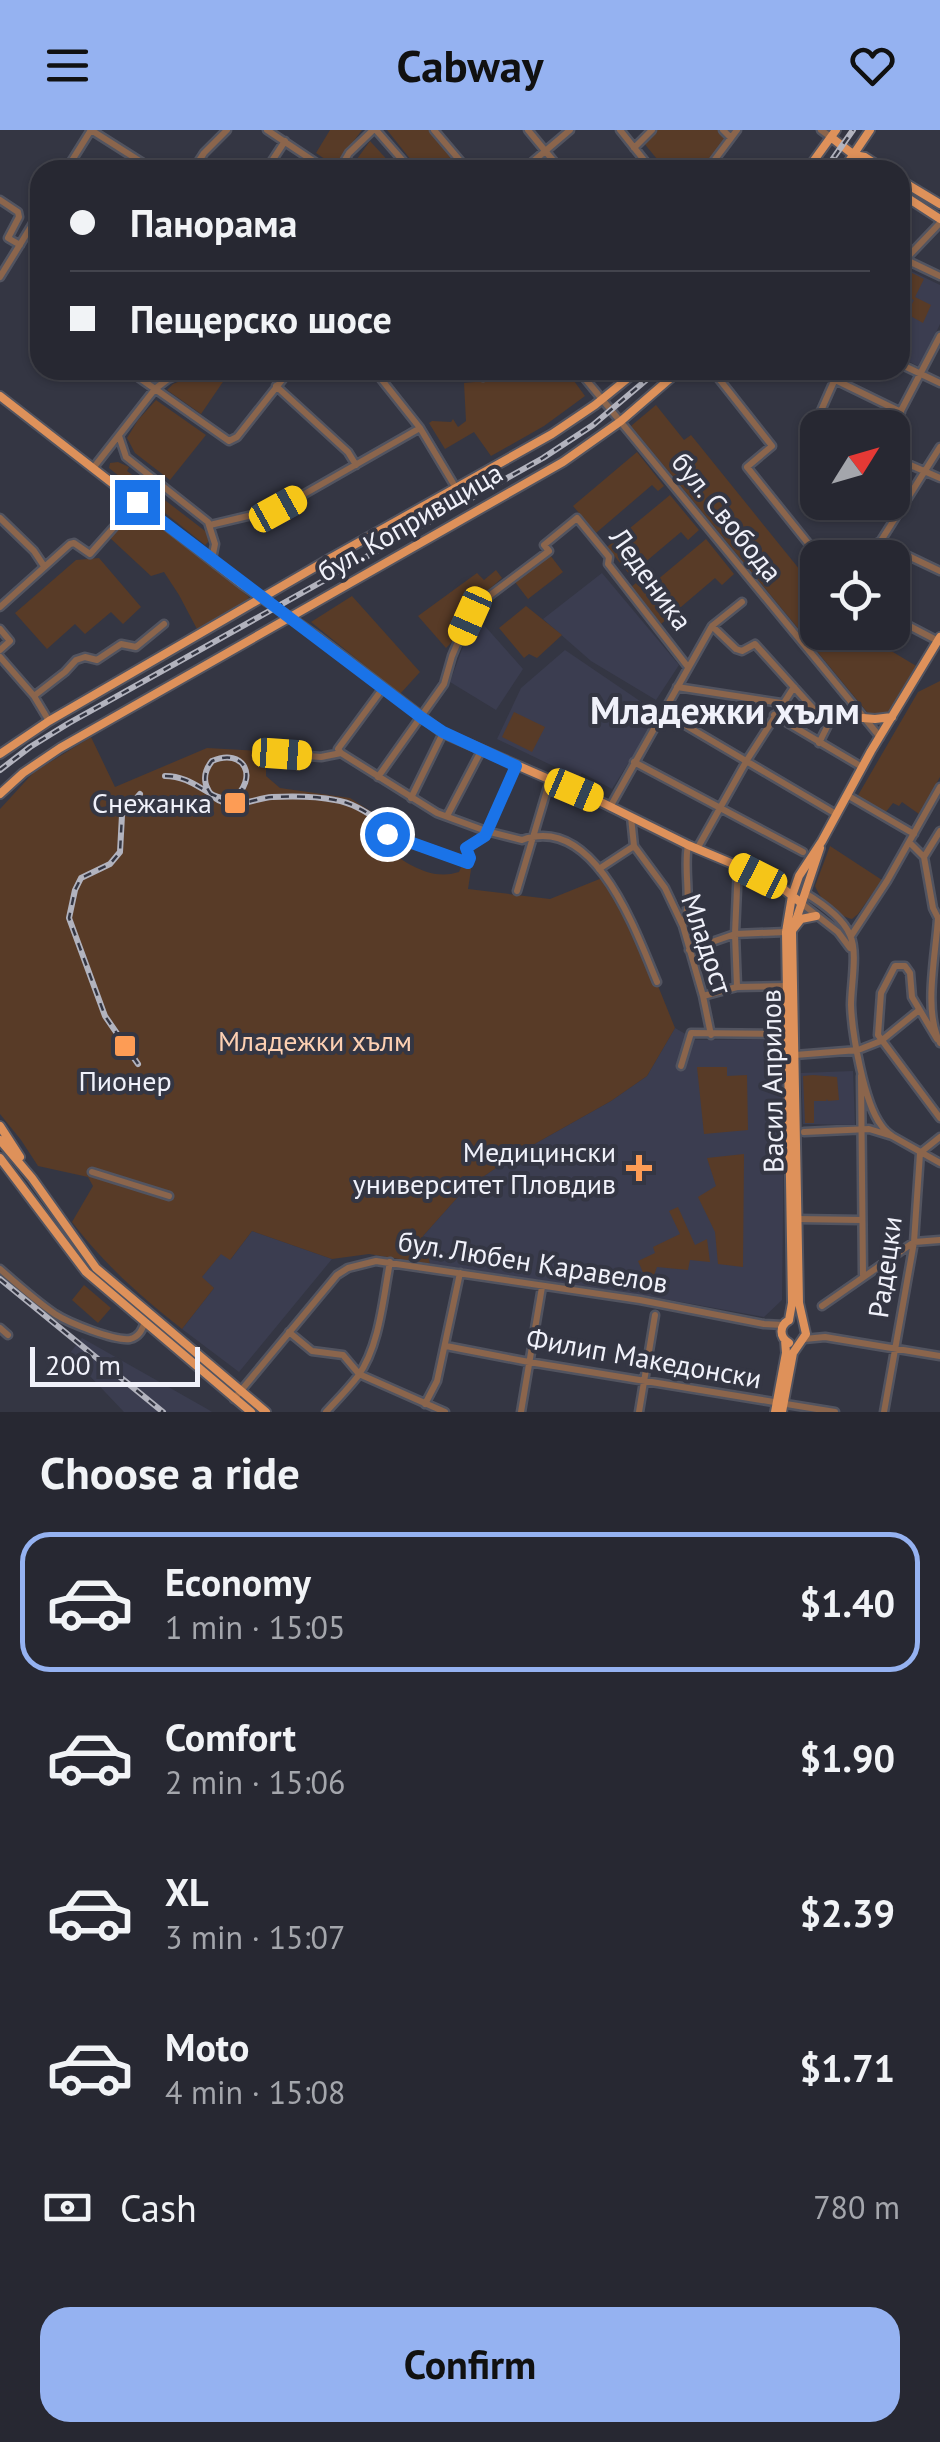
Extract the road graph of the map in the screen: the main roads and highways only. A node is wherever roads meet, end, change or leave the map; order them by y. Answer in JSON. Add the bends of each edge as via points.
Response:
{"nodes":[{"id":1,"x":870,"y":130,"type":"edge"},
{"id":2,"x":834,"y":134,"type":"edge"},
{"id":3,"x":854,"y":155,"type":"junction"},
{"id":4,"x":814,"y":160,"type":"edge"},
{"id":5,"x":850,"y":160,"type":"edge"},
{"id":6,"x":856,"y":160,"type":"edge"},
{"id":7,"x":870,"y":160,"type":"edge"},
{"id":8,"x":910,"y":186,"type":"edge"},
{"id":9,"x":910,"y":200,"type":"edge"},
{"id":10,"x":940,"y":204,"type":"edge"},
{"id":11,"x":940,"y":221,"type":"edge"},
{"id":12,"x":626,"y":380,"type":"edge"},
{"id":13,"x":668,"y":380,"type":"edge"},
{"id":14,"x":2,"y":400,"type":"edge"},
{"id":15,"x":262,"y":598,"type":"junction"},
{"id":16,"x":291,"y":617,"type":"junction"},
{"id":17,"x":939,"y":640,"type":"edge"},
{"id":18,"x":892,"y":717,"type":"junction"},
{"id":19,"x":863,"y":718,"type":"road end"},
{"id":20,"x":0,"y":754,"type":"edge"},
{"id":21,"x":0,"y":794,"type":"edge"},
{"id":22,"x":798,"y":895,"type":"junction"},
{"id":23,"x":816,"y":916,"type":"road end"},
{"id":24,"x":789,"y":932,"type":"junction"},
{"id":25,"x":0,"y":1126,"type":"edge"},
{"id":26,"x":0,"y":1140,"type":"edge"},
{"id":27,"x":0,"y":1158,"type":"edge"},
{"id":28,"x":32,"y":1178,"type":"junction"},
{"id":29,"x":786,"y":1322,"type":"junction"},
{"id":30,"x":803,"y":1334,"type":"junction"},
{"id":31,"x":784,"y":1338,"type":"junction"},
{"id":32,"x":237,"y":1395,"type":"junction"},
{"id":33,"x":780,"y":1408,"type":"edge"},
{"id":34,"x":251,"y":1412,"type":"edge"},
{"id":35,"x":266,"y":1412,"type":"edge"}],
"edges":[{"from":1,"to":3,"type":"main road"},
{"from":2,"to":3,"type":"main road"},
{"from":2,"to":4,"type":"main road"},
{"from":3,"to":5,"type":"main road"},
{"from":3,"to":6,"type":"main road"},
{"from":3,"to":7,"type":"main road"},
{"from":8,"to":10,"type":"main road"},
{"from":9,"to":11,"type":"main road"},
{"from":12,"to":15,"type":"main road","name":"бул. Копривщица","via":[[552,434]]},
{"from":13,"to":16,"type":"main road","name":"бул. Копривщица","via":[[563,462]]},
{"from":14,"to":15,"type":"main road"},
{"from":15,"to":16,"type":"main road"},
{"from":15,"to":20,"type":"main road","name":"бул. Копривщица"},
{"from":16,"to":21,"type":"main road","name":"бул. Копривщица","via":[[60,748]]},
{"from":16,"to":22,"type":"main road","via":[[443,732]]},
{"from":17,"to":18,"type":"main road","name":"Васил Априлов"},
{"from":18,"to":19,"type":"main road"},
{"from":18,"to":22,"type":"main road","name":"Васил Априлов","via":[[832,812]]},
{"from":22,"to":24,"type":"main road","name":"Васил Априлов"},
{"from":23,"to":24,"type":"main road"},
{"from":24,"to":29,"type":"main road","name":"Васил Априлов","via":[[792,1304]]},
{"from":24,"to":30,"type":"main road","name":"Васил Априлов"},
{"from":25,"to":28,"type":"main road"},
{"from":26,"to":28,"type":"main road"},
{"from":27,"to":32,"type":"main road","via":[[79,1264]]},
{"from":28,"to":32,"type":"main road","via":[[96,1268]]},
{"from":29,"to":30,"type":"main road","via":[[795,1319]]},
{"from":29,"to":31,"type":"main road","name":"Васил Априлов"},
{"from":30,"to":31,"type":"main road","via":[[794,1344]]},
{"from":30,"to":33,"type":"main road","name":"Васил Априлов"},
{"from":31,"to":33,"type":"main road"},
{"from":32,"to":34,"type":"main road"},
{"from":32,"to":35,"type":"main road"}]}
